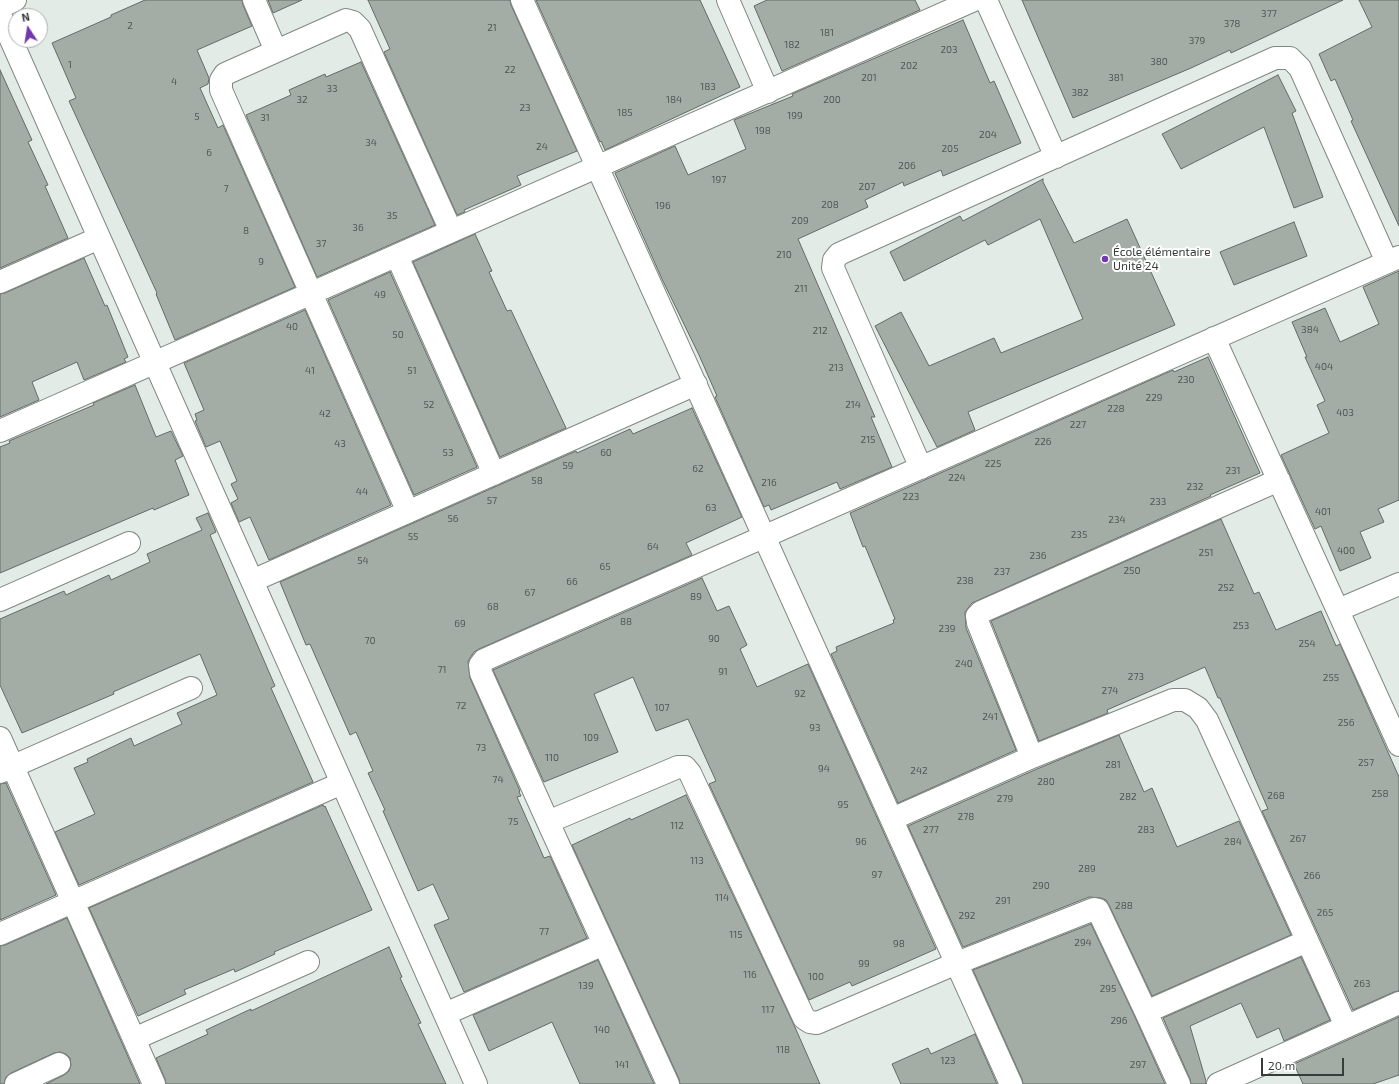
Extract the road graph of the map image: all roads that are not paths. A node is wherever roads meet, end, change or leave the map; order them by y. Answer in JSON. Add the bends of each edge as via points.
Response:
{"nodes":[{"id":1,"x":15,"y":0,"type":"edge"},
{"id":2,"x":254,"y":0,"type":"edge"},
{"id":3,"x":522,"y":0,"type":"edge"},
{"id":4,"x":974,"y":0,"type":"edge"},
{"id":5,"x":986,"y":0,"type":"edge"},
{"id":6,"x":734,"y":2,"type":"edge"},
{"id":7,"x":0,"y":7,"type":"edge"},
{"id":8,"x":934,"y":8,"type":"edge"},
{"id":9,"x":0,"y":15,"type":"edge"},
{"id":10,"x":276,"y":51,"type":"junction"},
{"id":11,"x":768,"y":92,"type":"junction"},
{"id":12,"x":1056,"y":157,"type":"junction"},
{"id":13,"x":597,"y":166,"type":"junction"},
{"id":14,"x":451,"y":231,"type":"junction"},
{"id":15,"x":99,"y":238,"type":"junction"},
{"id":16,"x":396,"y":256,"type":"junction"},
{"id":17,"x":1393,"y":259,"type":"edge"},
{"id":18,"x":0,"y":282,"type":"edge"},
{"id":19,"x":311,"y":293,"type":"junction"},
{"id":20,"x":1214,"y":338,"type":"junction"},
{"id":21,"x":155,"y":362,"type":"junction"},
{"id":22,"x":696,"y":384,"type":"junction"},
{"id":23,"x":0,"y":431,"type":"edge"},
{"id":24,"x":921,"y":468,"type":"junction"},
{"id":25,"x":494,"y":474,"type":"junction"},
{"id":26,"x":1279,"y":480,"type":"junction"},
{"id":27,"x":408,"y":512,"type":"junction"},
{"id":28,"x":765,"y":537,"type":"junction"},
{"id":29,"x":129,"y":543,"type":"dead end"},
{"id":30,"x":252,"y":581,"type":"junction"},
{"id":31,"x":1399,"y":584,"type":"edge"},
{"id":32,"x":0,"y":600,"type":"edge"},
{"id":33,"x":1338,"y":610,"type":"junction"},
{"id":34,"x":191,"y":688,"type":"dead end"},
{"id":35,"x":0,"y":738,"type":"edge"},
{"id":36,"x":1399,"y":745,"type":"edge"},
{"id":37,"x":1032,"y":757,"type":"junction"},
{"id":38,"x":6,"y":769,"type":"edge"},
{"id":39,"x":342,"y":783,"type":"junction"},
{"id":40,"x":892,"y":819,"type":"junction"},
{"id":41,"x":548,"y":822,"type":"junction"},
{"id":42,"x":73,"y":902,"type":"junction"},
{"id":43,"x":0,"y":934,"type":"edge"},
{"id":44,"x":1307,"y":941,"type":"junction"},
{"id":45,"x":604,"y":944,"type":"junction"},
{"id":46,"x":308,"y":962,"type":"dead end"},
{"id":47,"x":957,"y":963,"type":"junction"},
{"id":48,"x":1399,"y":1002,"type":"edge"},
{"id":49,"x":1146,"y":1012,"type":"junction"},
{"id":50,"x":445,"y":1014,"type":"junction"},
{"id":51,"x":1346,"y":1026,"type":"junction"},
{"id":52,"x":134,"y":1039,"type":"junction"},
{"id":53,"x":59,"y":1064,"type":"dead end"},
{"id":54,"x":16,"y":1084,"type":"edge"},
{"id":55,"x":154,"y":1084,"type":"edge"},
{"id":56,"x":476,"y":1084,"type":"edge"},
{"id":57,"x":668,"y":1084,"type":"edge"},
{"id":58,"x":1011,"y":1084,"type":"edge"},
{"id":59,"x":1179,"y":1084,"type":"edge"},
{"id":60,"x":1218,"y":1084,"type":"edge"}],
"edges":[{"from":1,"to":7,"type":"street"},
{"from":2,"to":10,"type":"street"},
{"from":3,"to":13,"type":"street"},
{"from":4,"to":8,"type":"street"},
{"from":5,"to":12,"type":"street"},
{"from":6,"to":11,"type":"street"},
{"from":8,"to":11,"type":"street"},
{"from":9,"to":15,"type":"street"},
{"from":10,"to":14,"type":"street","via":[[346,20],[353,22],[360,29]]},
{"from":10,"to":19,"type":"street","via":[[225,74],[220,80],[221,90]]},
{"from":11,"to":13,"type":"street"},
{"from":12,"to":17,"type":"street","via":[[1275,58],[1290,58],[1300,68]]},
{"from":12,"to":24,"type":"street","via":[[839,254],[834,260],[834,268]]},
{"from":13,"to":14,"type":"street"},
{"from":13,"to":22,"type":"street"},
{"from":14,"to":16,"type":"street"},
{"from":15,"to":18,"type":"street"},
{"from":15,"to":21,"type":"street"},
{"from":16,"to":19,"type":"street"},
{"from":16,"to":25,"type":"street"},
{"from":17,"to":20,"type":"street"},
{"from":19,"to":21,"type":"street"},
{"from":19,"to":27,"type":"street"},
{"from":20,"to":24,"type":"street"},
{"from":20,"to":26,"type":"street"},
{"from":21,"to":23,"type":"street"},
{"from":21,"to":30,"type":"street"},
{"from":22,"to":25,"type":"street"},
{"from":22,"to":28,"type":"street"},
{"from":24,"to":28,"type":"street"},
{"from":25,"to":27,"type":"street"},
{"from":26,"to":33,"type":"street"},
{"from":26,"to":37,"type":"street","via":[[976,616]]},
{"from":27,"to":30,"type":"street"},
{"from":28,"to":40,"type":"street"},
{"from":28,"to":41,"type":"street","via":[[484,660],[480,665],[481,673]]},
{"from":29,"to":32,"type":"street"},
{"from":30,"to":39,"type":"street"},
{"from":31,"to":33,"type":"street"},
{"from":33,"to":36,"type":"street"},
{"from":34,"to":38,"type":"street"},
{"from":35,"to":38,"type":"street"},
{"from":37,"to":40,"type":"street"},
{"from":37,"to":44,"type":"street","via":[[1173,700],[1185,700],[1198,708],[1207,720]]},
{"from":38,"to":42,"type":"street"},
{"from":39,"to":42,"type":"street"},
{"from":39,"to":50,"type":"street"},
{"from":40,"to":47,"type":"street"},
{"from":41,"to":45,"type":"street"},
{"from":41,"to":47,"type":"street","via":[[678,767],[685,767],[804,1018],[810,1022],[817,1023]]},
{"from":42,"to":43,"type":"street"},
{"from":42,"to":52,"type":"street"},
{"from":44,"to":49,"type":"street"},
{"from":44,"to":51,"type":"street"},
{"from":45,"to":50,"type":"street"},
{"from":45,"to":57,"type":"street"},
{"from":46,"to":52,"type":"street"},
{"from":47,"to":49,"type":"street","via":[[1094,909],[1098,910]]},
{"from":47,"to":58,"type":"street"},
{"from":48,"to":51,"type":"street"},
{"from":49,"to":59,"type":"street"},
{"from":50,"to":56,"type":"street"},
{"from":51,"to":60,"type":"street"},
{"from":52,"to":55,"type":"street"},
{"from":53,"to":54,"type":"street"}]}
